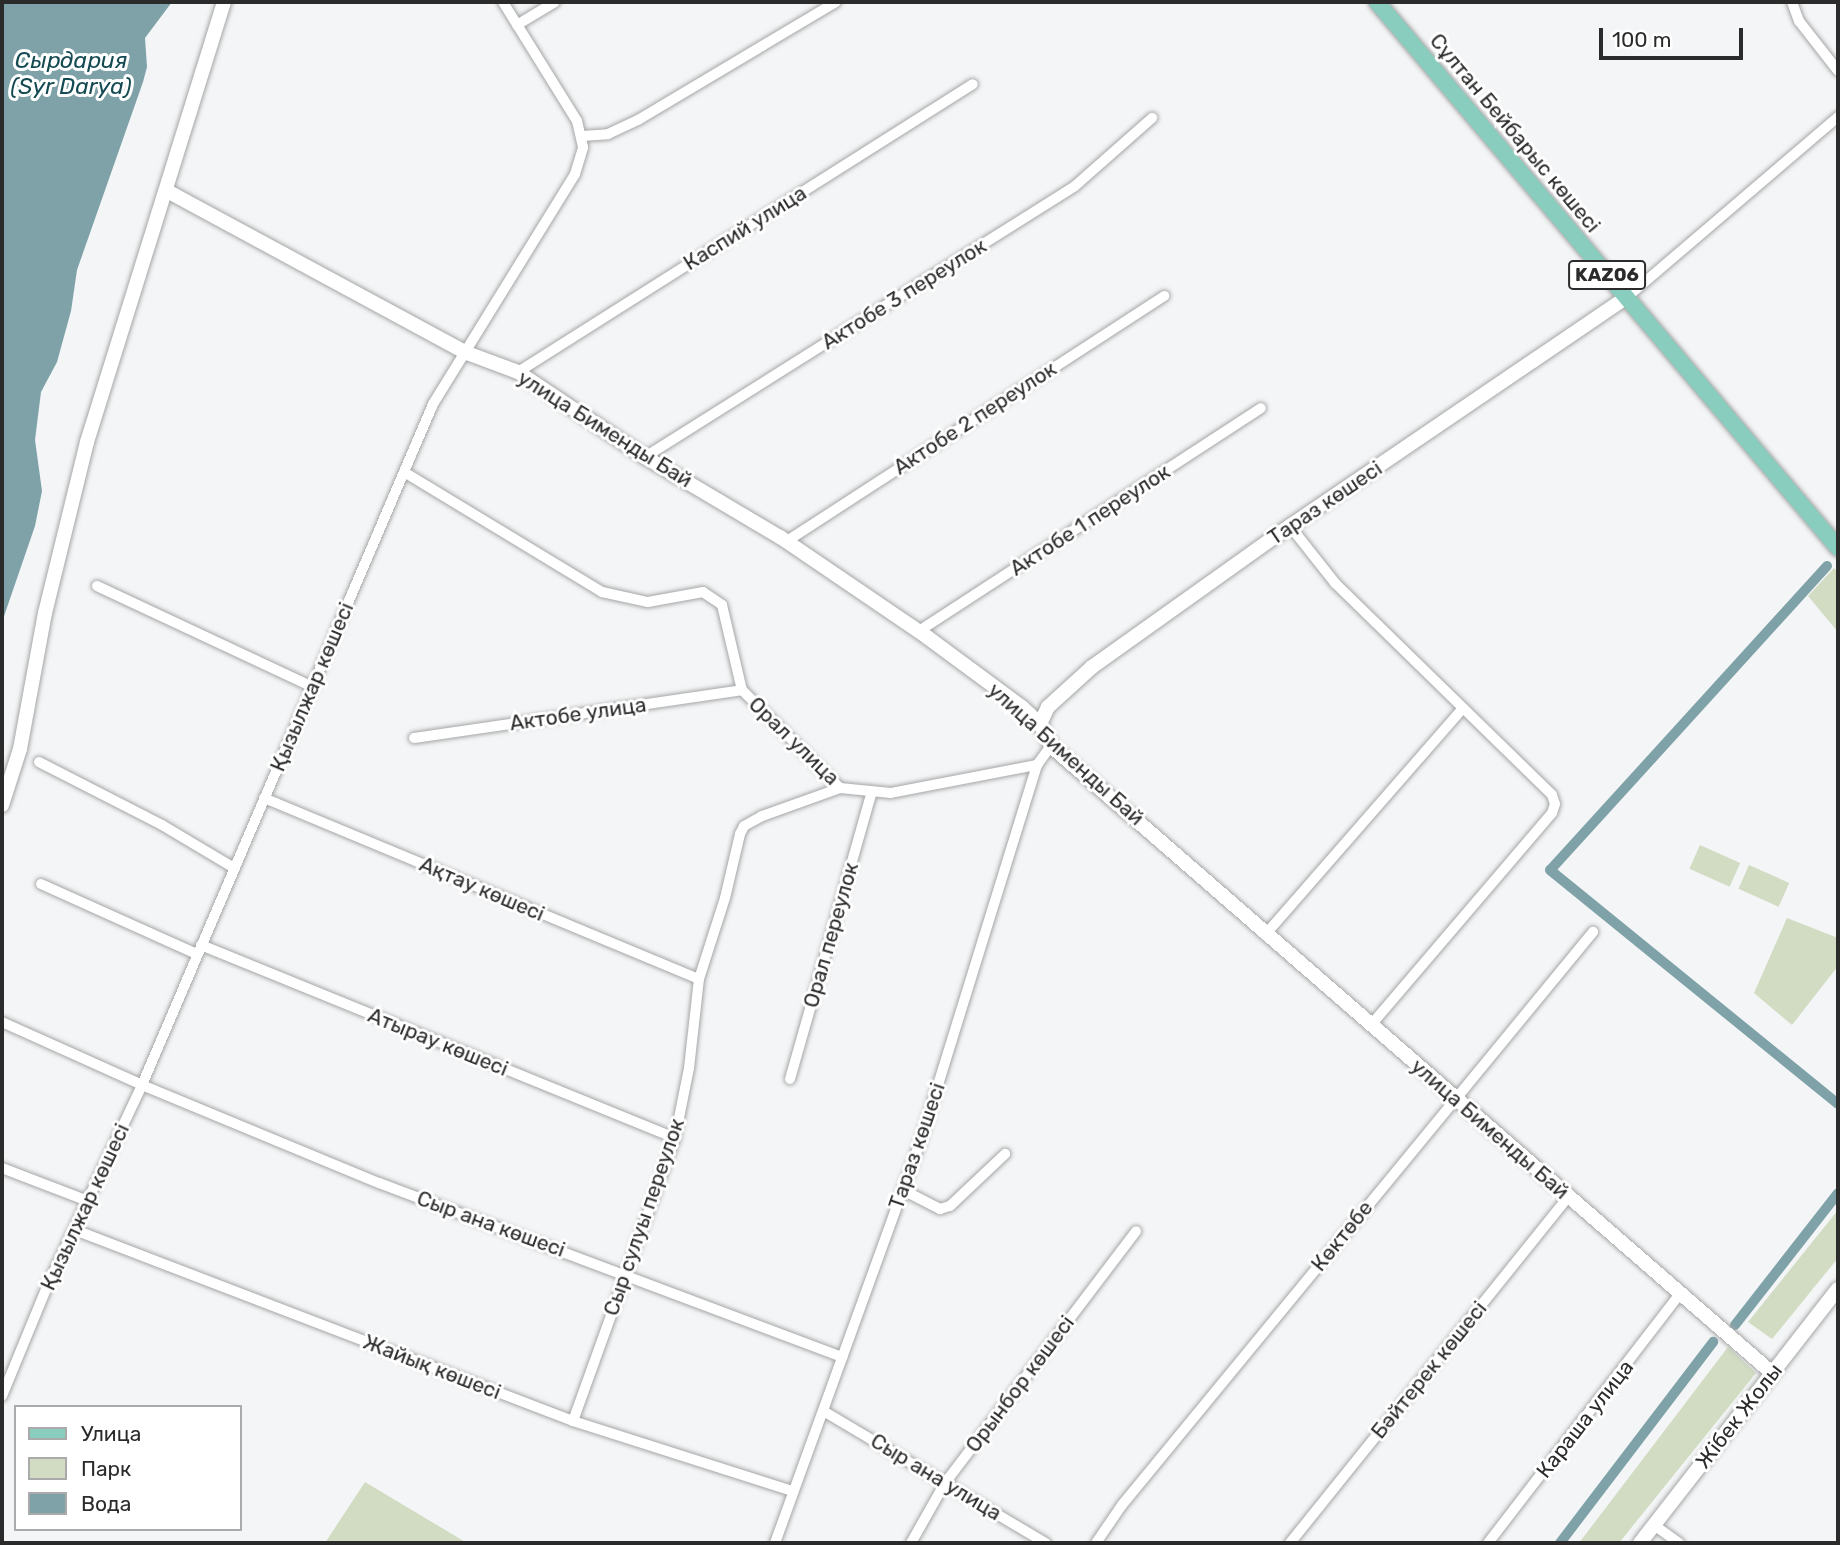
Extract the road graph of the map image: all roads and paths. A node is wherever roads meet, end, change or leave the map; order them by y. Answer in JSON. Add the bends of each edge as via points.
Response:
{"nodes":[{"id":1,"x":224,"y":2,"type":"edge"},
{"id":2,"x":503,"y":2,"type":"edge"},
{"id":3,"x":555,"y":2,"type":"edge"},
{"id":4,"x":836,"y":2,"type":"edge"},
{"id":5,"x":1377,"y":2,"type":"edge"},
{"id":6,"x":1792,"y":2,"type":"edge"},
{"id":7,"x":517,"y":25,"type":"junction"},
{"id":8,"x":1838,"y":71,"type":"edge"},
{"id":9,"x":973,"y":84,"type":"dead end"},
{"id":10,"x":1838,"y":117,"type":"edge"},
{"id":11,"x":1152,"y":118,"type":"dead end"},
{"id":12,"x":582,"y":136,"type":"junction"},
{"id":13,"x":167,"y":191,"type":"junction"},
{"id":14,"x":1164,"y":296,"type":"dead end"},
{"id":15,"x":1626,"y":298,"type":"junction"},
{"id":16,"x":467,"y":353,"type":"junction"},
{"id":17,"x":518,"y":372,"type":"junction"},
{"id":18,"x":1261,"y":408,"type":"dead end"},
{"id":19,"x":645,"y":457,"type":"junction"},
{"id":20,"x":404,"y":472,"type":"junction"},
{"id":21,"x":1290,"y":526,"type":"junction"},
{"id":22,"x":787,"y":541,"type":"junction"},
{"id":23,"x":1838,"y":548,"type":"edge"},
{"id":24,"x":97,"y":586,"type":"dead end"},
{"id":25,"x":919,"y":631,"type":"junction"},
{"id":26,"x":313,"y":687,"type":"junction"},
{"id":27,"x":743,"y":690,"type":"junction"},
{"id":28,"x":1463,"y":708,"type":"junction"},
{"id":29,"x":1040,"y":724,"type":"junction"},
{"id":30,"x":414,"y":738,"type":"dead end"},
{"id":31,"x":1051,"y":746,"type":"junction"},
{"id":32,"x":39,"y":762,"type":"dead end"},
{"id":33,"x":1037,"y":765,"type":"junction"},
{"id":34,"x":840,"y":788,"type":"junction"},
{"id":35,"x":872,"y":791,"type":"junction"},
{"id":36,"x":264,"y":798,"type":"junction"},
{"id":37,"x":2,"y":805,"type":"edge"},
{"id":38,"x":234,"y":868,"type":"junction"},
{"id":39,"x":41,"y":884,"type":"dead end"},
{"id":40,"x":1593,"y":932,"type":"dead end"},
{"id":41,"x":1265,"y":935,"type":"junction"},
{"id":42,"x":199,"y":949,"type":"junction"},
{"id":43,"x":699,"y":979,"type":"junction"},
{"id":44,"x":2,"y":1022,"type":"edge"},
{"id":45,"x":1371,"y":1025,"type":"junction"},
{"id":46,"x":790,"y":1079,"type":"dead end"},
{"id":47,"x":142,"y":1086,"type":"junction"},
{"id":48,"x":1454,"y":1098,"type":"junction"},
{"id":49,"x":675,"y":1138,"type":"junction"},
{"id":50,"x":1004,"y":1154,"type":"dead end"},
{"id":51,"x":2,"y":1168,"type":"edge"},
{"id":52,"x":903,"y":1190,"type":"junction"},
{"id":53,"x":1568,"y":1197,"type":"junction"},
{"id":54,"x":88,"y":1201,"type":"junction"},
{"id":55,"x":75,"y":1230,"type":"junction"},
{"id":56,"x":1136,"y":1231,"type":"dead end"},
{"id":57,"x":624,"y":1273,"type":"junction"},
{"id":58,"x":1838,"y":1289,"type":"edge"},
{"id":59,"x":1681,"y":1294,"type":"junction"},
{"id":60,"x":842,"y":1357,"type":"junction"},
{"id":61,"x":1772,"y":1373,"type":"junction"},
{"id":62,"x":2,"y":1396,"type":"edge"},
{"id":63,"x":825,"y":1412,"type":"junction"},
{"id":64,"x":573,"y":1421,"type":"junction"},
{"id":65,"x":945,"y":1483,"type":"junction"},
{"id":66,"x":793,"y":1491,"type":"junction"},
{"id":67,"x":1654,"y":1525,"type":"junction"},
{"id":68,"x":775,"y":1543,"type":"edge"},
{"id":69,"x":911,"y":1543,"type":"edge"},
{"id":70,"x":1046,"y":1543,"type":"edge"},
{"id":71,"x":1096,"y":1543,"type":"edge"},
{"id":72,"x":1290,"y":1543,"type":"edge"},
{"id":73,"x":1488,"y":1543,"type":"edge"},
{"id":74,"x":1640,"y":1543,"type":"edge"},
{"id":75,"x":1679,"y":1543,"type":"edge"}],
"edges":[{"from":1,"to":13,"type":"street"},
{"from":2,"to":7,"type":"street"},
{"from":3,"to":7,"type":"street"},
{"from":4,"to":12,"type":"street","via":[[638,120],[608,134]]},
{"from":5,"to":15,"type":"main road","name":"Сұлтан Бейбарыс көшесі","number":"KAZ06"},
{"from":6,"to":8,"type":"street","via":[[1799,21]]},
{"from":7,"to":12,"type":"street"},
{"from":9,"to":17,"type":"street","name":"Каспий улица"},
{"from":10,"to":15,"type":"street"},
{"from":11,"to":19,"type":"street","name":"Актобе 3 переулок","via":[[1075,186]]},
{"from":12,"to":16,"type":"street","name":"Қызылжар көшесі","via":[[575,174]]},
{"from":13,"to":16,"type":"street","name":"улица Бименды Бай"},
{"from":13,"to":37,"type":"street","via":[[65,523],[20,749]]},
{"from":14,"to":22,"type":"street","name":"Актобе 2 переулок"},
{"from":15,"to":21,"type":"street","name":"Тараз көшесі"},
{"from":15,"to":23,"type":"main road","name":"Сұлтан Бейбарыс көшесі","number":"KAZ06"},
{"from":16,"to":17,"type":"street","name":"улица Бименды Бай"},
{"from":16,"to":20,"type":"street","name":"Қызылжар көшесі","via":[[433,404]]},
{"from":17,"to":19,"type":"street","name":"улица Бименды Бай"},
{"from":18,"to":25,"type":"street","name":"Актобе 1 переулок"},
{"from":19,"to":22,"type":"street","name":"улица Бименды Бай"},
{"from":20,"to":26,"type":"street","name":"Қызылжар көшесі"},
{"from":20,"to":27,"type":"street","name":"Орал улица","via":[[602,592],[648,602],[703,592],[722,605]]},
{"from":21,"to":28,"type":"street","via":[[1335,583]]},
{"from":21,"to":29,"type":"street","name":"Тараз көшесі","via":[[1093,667],[1048,707]]},
{"from":22,"to":25,"type":"street","name":"улица Бименды Бай"},
{"from":24,"to":26,"type":"street"},
{"from":25,"to":29,"type":"street","name":"улица Бименды Бай"},
{"from":26,"to":36,"type":"street","name":"Қызылжар көшесі"},
{"from":27,"to":30,"type":"street","name":"Актобе улица"},
{"from":27,"to":34,"type":"street","name":"Орал улица"},
{"from":28,"to":41,"type":"street"},
{"from":28,"to":45,"type":"street","via":[[1552,795],[1552,813]]},
{"from":29,"to":31,"type":"street","name":"улица Бименды Бай"},
{"from":31,"to":33,"type":"street","name":"Тараз көшесі"},
{"from":31,"to":41,"type":"street","name":"улица Бименды Бай"},
{"from":32,"to":38,"type":"street"},
{"from":33,"to":35,"type":"street","name":"Орал улица","via":[[891,793]]},
{"from":33,"to":52,"type":"street","name":"Тараз көшесі"},
{"from":34,"to":35,"type":"street","name":"Орал улица"},
{"from":34,"to":43,"type":"street","name":"Сыр сулуы переулок","via":[[744,826]]},
{"from":35,"to":46,"type":"street","name":"Орал переулок"},
{"from":36,"to":38,"type":"street","name":"Қызылжар көшесі"},
{"from":36,"to":43,"type":"street","name":"Ақтау көшесі"},
{"from":38,"to":42,"type":"street","name":"Қызылжар көшесі"},
{"from":39,"to":42,"type":"street","name":"Атырау көшесі"},
{"from":40,"to":48,"type":"street","name":"Көктөбе"},
{"from":41,"to":45,"type":"street","name":"улица Бименды Бай"},
{"from":42,"to":47,"type":"street","name":"Қызылжар көшесі"},
{"from":42,"to":49,"type":"street","name":"Атырау көшесі"},
{"from":43,"to":49,"type":"street","name":"Сыр сулуы переулок"},
{"from":44,"to":47,"type":"street","name":"Сыр ана көшесі"},
{"from":45,"to":48,"type":"street","name":"улица Бименды Бай"},
{"from":47,"to":54,"type":"street","name":"Қызылжар көшесі"},
{"from":47,"to":57,"type":"street","name":"Сыр ана көшесі","via":[[379,1184]]},
{"from":48,"to":53,"type":"street","name":"улица Бименды Бай"},
{"from":48,"to":71,"type":"street","name":"Көктөбе","via":[[1122,1505]]},
{"from":49,"to":57,"type":"street","name":"Сыр сулуы переулок"},
{"from":50,"to":52,"type":"street","via":[[950,1206],[940,1209]]},
{"from":51,"to":54,"type":"street"},
{"from":52,"to":60,"type":"street","name":"Тараз көшесі"},
{"from":53,"to":59,"type":"street","name":"улица Бименды Бай"},
{"from":53,"to":72,"type":"street","name":"Бәйтерек көшесі"},
{"from":54,"to":55,"type":"street","name":"Қызылжар көшесі"},
{"from":55,"to":62,"type":"street","name":"Қызылжар көшесі"},
{"from":55,"to":64,"type":"street","name":"Жайық көшесі"},
{"from":56,"to":65,"type":"street","name":"Орынбор көшесі"},
{"from":57,"to":60,"type":"street","name":"Сыр ана көшесі"},
{"from":57,"to":64,"type":"street","name":"Сыр сулуы переулок"},
{"from":58,"to":61,"type":"street","name":"Жібек Жолы"},
{"from":59,"to":61,"type":"street","name":"улица Бименды Бай"},
{"from":59,"to":73,"type":"street","name":"Караша улица"},
{"from":60,"to":63,"type":"street","name":"Тараз көшесі"},
{"from":61,"to":67,"type":"street","name":"Жібек Жолы"},
{"from":63,"to":65,"type":"street","name":"Сыр ана улица"},
{"from":63,"to":66,"type":"street","name":"Тараз көшесі"},
{"from":64,"to":66,"type":"street","name":"Жайық көшесі"},
{"from":65,"to":69,"type":"street","name":"Орынбор көшесі"},
{"from":65,"to":70,"type":"street","name":"Сыр ана улица"},
{"from":66,"to":68,"type":"street","name":"Тараз көшесі"},
{"from":67,"to":74,"type":"street","name":"Жібек Жолы"},
{"from":67,"to":75,"type":"street"}]}
